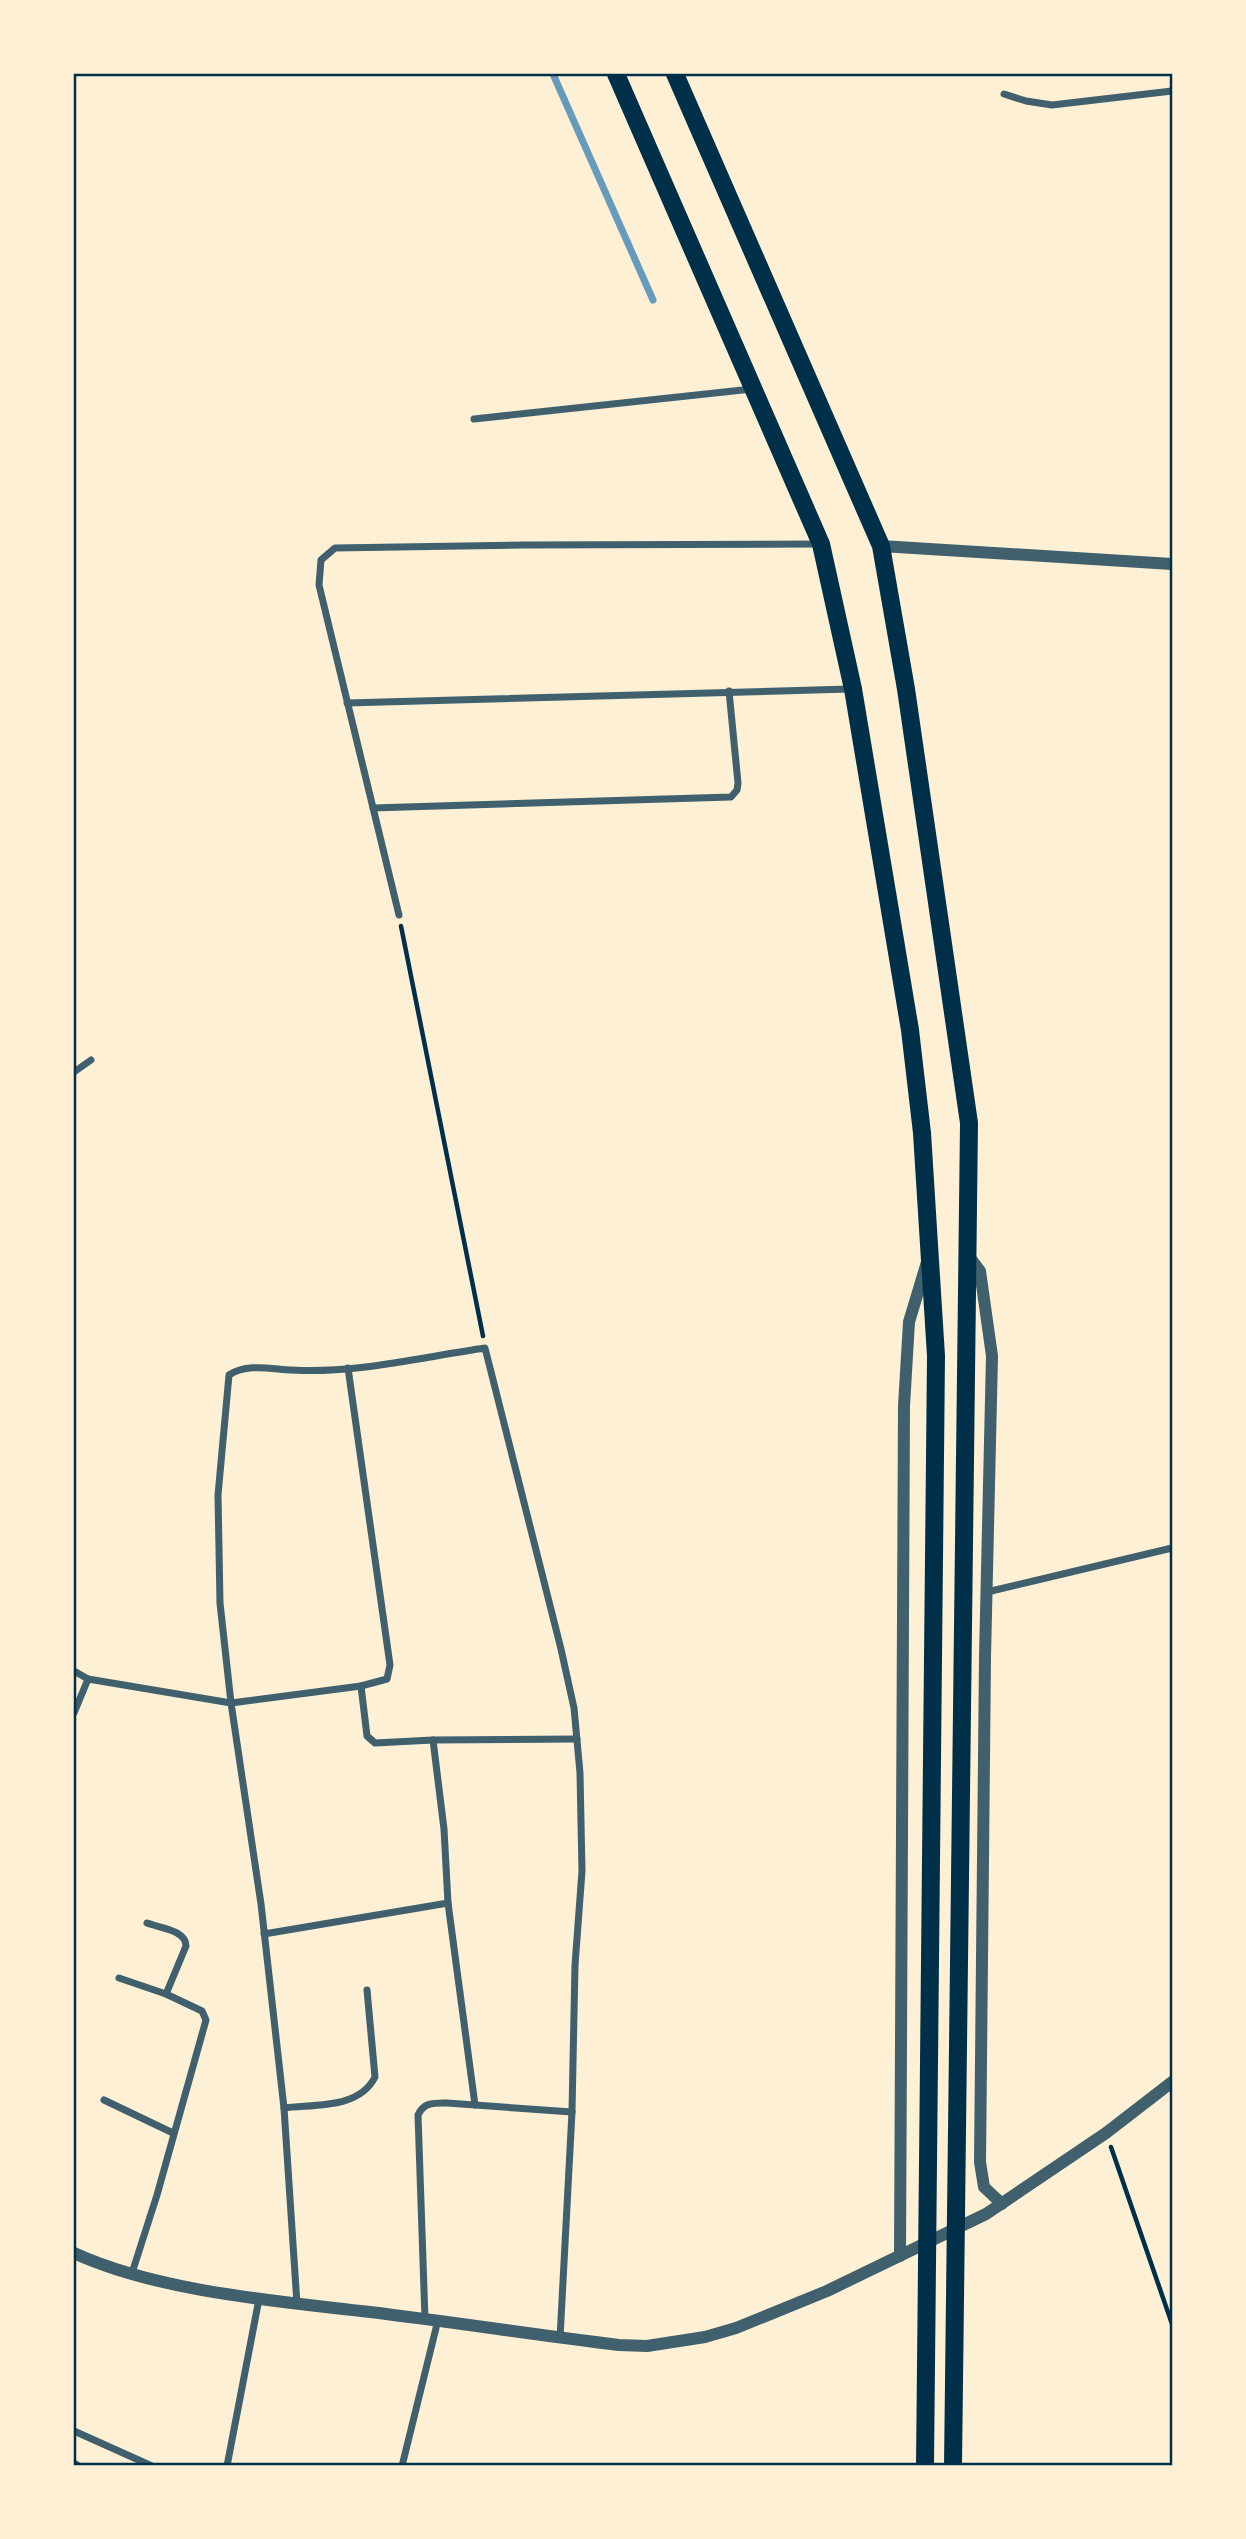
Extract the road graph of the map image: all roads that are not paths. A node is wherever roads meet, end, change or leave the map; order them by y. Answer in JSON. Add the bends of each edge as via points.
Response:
{"nodes":[{"id":1,"x":617,"y":74,"type":"edge"},
{"id":2,"x":675,"y":74,"type":"edge"},
{"id":3,"x":1172,"y":91,"type":"edge"},
{"id":4,"x":1004,"y":94,"type":"dead end"},
{"id":5,"x":753,"y":389,"type":"junction"},
{"id":6,"x":474,"y":419,"type":"dead end"},
{"id":7,"x":821,"y":544,"type":"junction"},
{"id":8,"x":881,"y":546,"type":"junction"},
{"id":9,"x":1172,"y":564,"type":"edge"},
{"id":10,"x":853,"y":689,"type":"junction"},
{"id":11,"x":729,"y":691,"type":"junction"},
{"id":12,"x":347,"y":703,"type":"junction"},
{"id":13,"x":373,"y":808,"type":"junction"},
{"id":14,"x":399,"y":915,"type":"road end"},
{"id":15,"x":91,"y":1060,"type":"dead end"},
{"id":16,"x":74,"y":1072,"type":"edge"},
{"id":17,"x":966,"y":1252,"type":"junction"},
{"id":18,"x":929,"y":1256,"type":"junction"},
{"id":19,"x":348,"y":1368,"type":"junction"},
{"id":20,"x":1172,"y":1548,"type":"edge"},
{"id":21,"x":987,"y":1592,"type":"junction"},
{"id":22,"x":74,"y":1671,"type":"edge"},
{"id":23,"x":88,"y":1679,"type":"junction"},
{"id":24,"x":361,"y":1686,"type":"junction"},
{"id":25,"x":230,"y":1703,"type":"junction"},
{"id":26,"x":74,"y":1713,"type":"edge"},
{"id":27,"x":577,"y":1739,"type":"junction"},
{"id":28,"x":433,"y":1740,"type":"junction"},
{"id":29,"x":448,"y":1903,"type":"junction"},
{"id":30,"x":148,"y":1923,"type":"dead end"},
{"id":31,"x":264,"y":1934,"type":"junction"},
{"id":32,"x":119,"y":1978,"type":"dead end"},
{"id":33,"x":368,"y":1990,"type":"dead end"},
{"id":34,"x":166,"y":1994,"type":"junction"},
{"id":35,"x":1172,"y":2082,"type":"edge"},
{"id":36,"x":104,"y":2100,"type":"dead end"},
{"id":37,"x":475,"y":2105,"type":"junction"},
{"id":38,"x":284,"y":2108,"type":"junction"},
{"id":39,"x":572,"y":2112,"type":"junction"},
{"id":40,"x":173,"y":2133,"type":"junction"},
{"id":41,"x":1002,"y":2204,"type":"junction"},
{"id":42,"x":74,"y":2253,"type":"edge"},
{"id":43,"x":900,"y":2256,"type":"junction"},
{"id":44,"x":132,"y":2273,"type":"junction"},
{"id":45,"x":259,"y":2298,"type":"junction"},
{"id":46,"x":297,"y":2304,"type":"junction"},
{"id":47,"x":431,"y":2320,"type":"junction"},
{"id":48,"x":560,"y":2338,"type":"junction"},
{"id":49,"x":74,"y":2431,"type":"edge"},
{"id":50,"x":74,"y":2463,"type":"edge"},
{"id":51,"x":79,"y":2466,"type":"edge"},
{"id":52,"x":152,"y":2466,"type":"edge"},
{"id":53,"x":227,"y":2466,"type":"edge"},
{"id":54,"x":402,"y":2466,"type":"edge"},
{"id":55,"x":925,"y":2466,"type":"edge"},
{"id":56,"x":953,"y":2466,"type":"edge"}],
"edges":[{"from":1,"to":5,"type":"main road"},
{"from":2,"to":8,"type":"main road"},
{"from":3,"to":4,"type":"street","via":[[1052,105]]},
{"from":5,"to":6,"type":"street"},
{"from":5,"to":7,"type":"main road"},
{"from":7,"to":10,"type":"main road"},
{"from":7,"to":12,"type":"street","via":[[335,548],[321,560],[319,585]]},
{"from":8,"to":9,"type":"street"},
{"from":8,"to":17,"type":"main road","via":[[969,1123]]},
{"from":10,"to":11,"type":"street"},
{"from":10,"to":18,"type":"main road","via":[[910,1030]]},
{"from":11,"to":12,"type":"street"},
{"from":11,"to":13,"type":"street","via":[[738,783],[731,797]]},
{"from":12,"to":13,"type":"street"},
{"from":13,"to":14,"type":"street"},
{"from":15,"to":16,"type":"street"},
{"from":17,"to":21,"type":"street","via":[[979,1270],[992,1356]]},
{"from":17,"to":56,"type":"main road"},
{"from":18,"to":43,"type":"street","via":[[909,1322],[904,1406]]},
{"from":18,"to":55,"type":"main road","via":[[936,1356]]},
{"from":19,"to":24,"type":"street","via":[[390,1665],[387,1679]]},
{"from":19,"to":25,"type":"street","via":[[260,1367],[229,1375],[218,1495],[220,1603]]},
{"from":19,"to":27,"type":"street","via":[[485,1348],[561,1649]]},
{"from":20,"to":21,"type":"street"},
{"from":21,"to":41,"type":"street","via":[[979,2162],[984,2187]]},
{"from":22,"to":23,"type":"street"},
{"from":23,"to":25,"type":"street"},
{"from":23,"to":26,"type":"street"},
{"from":24,"to":25,"type":"street"},
{"from":24,"to":28,"type":"street","via":[[372,1742]]},
{"from":25,"to":31,"type":"street"},
{"from":27,"to":28,"type":"street"},
{"from":27,"to":39,"type":"street","via":[[582,1871]]},
{"from":28,"to":29,"type":"street"},
{"from":29,"to":31,"type":"street"},
{"from":29,"to":37,"type":"street"},
{"from":30,"to":34,"type":"street","via":[[186,1940]]},
{"from":31,"to":38,"type":"street"},
{"from":32,"to":34,"type":"street"},
{"from":33,"to":38,"type":"street","via":[[375,2077],[369,2088],[348,2101]]},
{"from":34,"to":40,"type":"street","via":[[202,2011],[206,2020]]},
{"from":35,"to":41,"type":"street"},
{"from":36,"to":40,"type":"street"},
{"from":37,"to":39,"type":"street"},
{"from":37,"to":47,"type":"street","via":[[432,2103],[418,2115]]},
{"from":38,"to":46,"type":"street"},
{"from":39,"to":48,"type":"street"},
{"from":40,"to":44,"type":"street"},
{"from":41,"to":43,"type":"street"},
{"from":42,"to":44,"type":"street"},
{"from":43,"to":48,"type":"street","via":[[827,2291],[705,2337],[647,2346]]},
{"from":44,"to":45,"type":"street"},
{"from":45,"to":46,"type":"street"},
{"from":45,"to":53,"type":"street"},
{"from":46,"to":47,"type":"street"},
{"from":47,"to":48,"type":"street"},
{"from":47,"to":54,"type":"street"},
{"from":49,"to":52,"type":"street"},
{"from":50,"to":51,"type":"street"}]}
